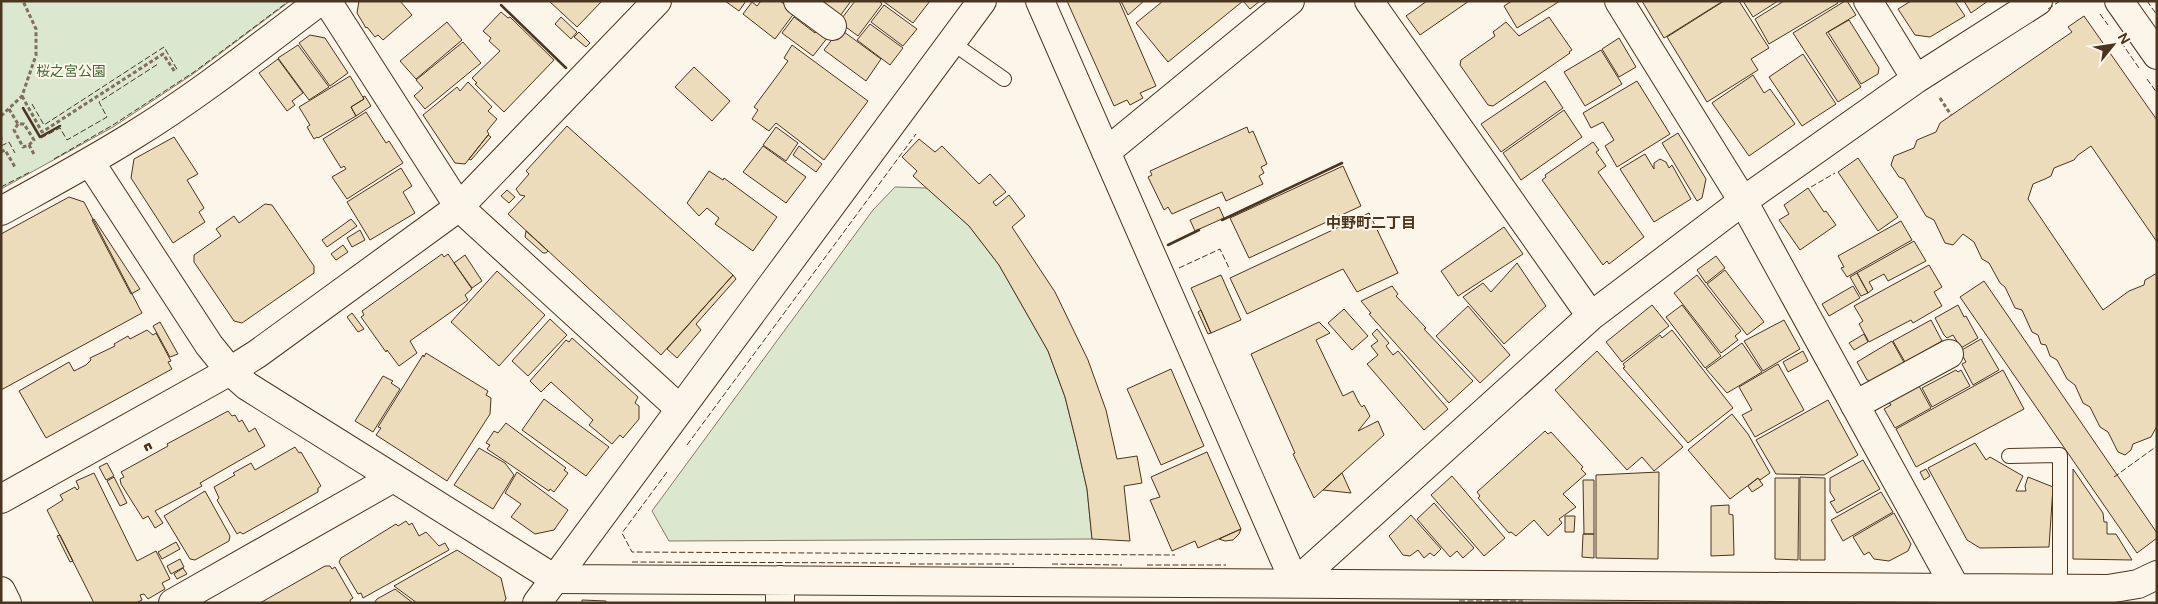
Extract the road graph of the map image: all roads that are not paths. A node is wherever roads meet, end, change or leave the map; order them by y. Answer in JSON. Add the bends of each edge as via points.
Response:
{"nodes":[{"id":1,"x":320,"y":1,"type":"edge"},
{"id":2,"x":327,"y":1,"type":"edge"},
{"id":3,"x":657,"y":1,"type":"edge"},
{"id":4,"x":798,"y":1,"type":"edge"},
{"id":5,"x":982,"y":1,"type":"edge"},
{"id":6,"x":1040,"y":1,"type":"edge"},
{"id":7,"x":1290,"y":1,"type":"edge"},
{"id":8,"x":1369,"y":1,"type":"edge"},
{"id":9,"x":1619,"y":1,"type":"edge"},
{"id":10,"x":1868,"y":1,"type":"edge"},
{"id":11,"x":2038,"y":1,"type":"edge"},
{"id":12,"x":2119,"y":1,"type":"edge"},
{"id":13,"x":832,"y":26,"type":"dead end"},
{"id":14,"x":952,"y":42,"type":"junction"},
{"id":15,"x":2157,"y":55,"type":"edge"},
{"id":16,"x":1004,"y":79,"type":"dead end"},
{"id":17,"x":1916,"y":79,"type":"junction"},
{"id":18,"x":1106,"y":152,"type":"junction"},
{"id":19,"x":90,"y":162,"type":"junction"},
{"id":20,"x":1743,"y":200,"type":"junction"},
{"id":21,"x":459,"y":207,"type":"junction"},
{"id":22,"x":1,"y":211,"type":"edge"},
{"id":23,"x":1591,"y":316,"type":"junction"},
{"id":24,"x":1950,"y":354,"type":"dead end"},
{"id":25,"x":230,"y":371,"type":"junction"},
{"id":26,"x":1856,"y":406,"type":"junction"},
{"id":27,"x":680,"y":409,"type":"junction"},
{"id":28,"x":2009,"y":456,"type":"dead end"},
{"id":29,"x":393,"y":478,"type":"junction"},
{"id":30,"x":1,"y":499,"type":"edge"},
{"id":31,"x":2157,"y":575,"type":"edge"},
{"id":32,"x":555,"y":578,"type":"junction"},
{"id":33,"x":1295,"y":583,"type":"junction"},
{"id":34,"x":2060,"y":589,"type":"junction"},
{"id":35,"x":1,"y":590,"type":"edge"},
{"id":36,"x":780,"y":591,"type":"edge"},
{"id":37,"x":1663,"y":594,"type":"edge"},
{"id":38,"x":1955,"y":595,"type":"edge"},
{"id":39,"x":7,"y":603,"type":"edge"},
{"id":40,"x":173,"y":603,"type":"edge"},
{"id":41,"x":538,"y":603,"type":"edge"},
{"id":42,"x":1269,"y":603,"type":"edge"}],
"edges":[{"from":1,"to":19,"type":"main road","via":[[177,107]]},
{"from":2,"to":21,"type":"main road"},
{"from":3,"to":21,"type":"main road"},
{"from":4,"to":13,"type":"main road"},
{"from":5,"to":14,"type":"main road"},
{"from":6,"to":18,"type":"main road"},
{"from":7,"to":18,"type":"main road"},
{"from":8,"to":23,"type":"main road"},
{"from":9,"to":20,"type":"main road"},
{"from":10,"to":17,"type":"main road"},
{"from":11,"to":17,"type":"main road"},
{"from":12,"to":15,"type":"main road"},
{"from":14,"to":16,"type":"lane"},
{"from":14,"to":27,"type":"main road"},
{"from":17,"to":20,"type":"main road"},
{"from":18,"to":33,"type":"main road"},
{"from":19,"to":22,"type":"main road"},
{"from":19,"to":25,"type":"main road","via":[[209,345]]},
{"from":20,"to":23,"type":"main road"},
{"from":20,"to":26,"type":"main road"},
{"from":21,"to":25,"type":"main road"},
{"from":21,"to":27,"type":"main road"},
{"from":23,"to":33,"type":"main road"},
{"from":24,"to":26,"type":"main road"},
{"from":25,"to":29,"type":"main road","via":[[247,386]]},
{"from":25,"to":30,"type":"main road"},
{"from":26,"to":38,"type":"main road"},
{"from":27,"to":32,"type":"main road"},
{"from":28,"to":34,"type":"lane","via":[[2060,455]]},
{"from":29,"to":32,"type":"main road"},
{"from":29,"to":40,"type":"main road"},
{"from":31,"to":34,"type":"main road","via":[[2130,586]]},
{"from":32,"to":36,"type":"main road"},
{"from":32,"to":41,"type":"main road"},
{"from":33,"to":36,"type":"main road"},
{"from":33,"to":37,"type":"main road"},
{"from":33,"to":42,"type":"main road"},
{"from":34,"to":38,"type":"main road"},
{"from":35,"to":39,"type":"main road"},
{"from":37,"to":38,"type":"main road"}]}
